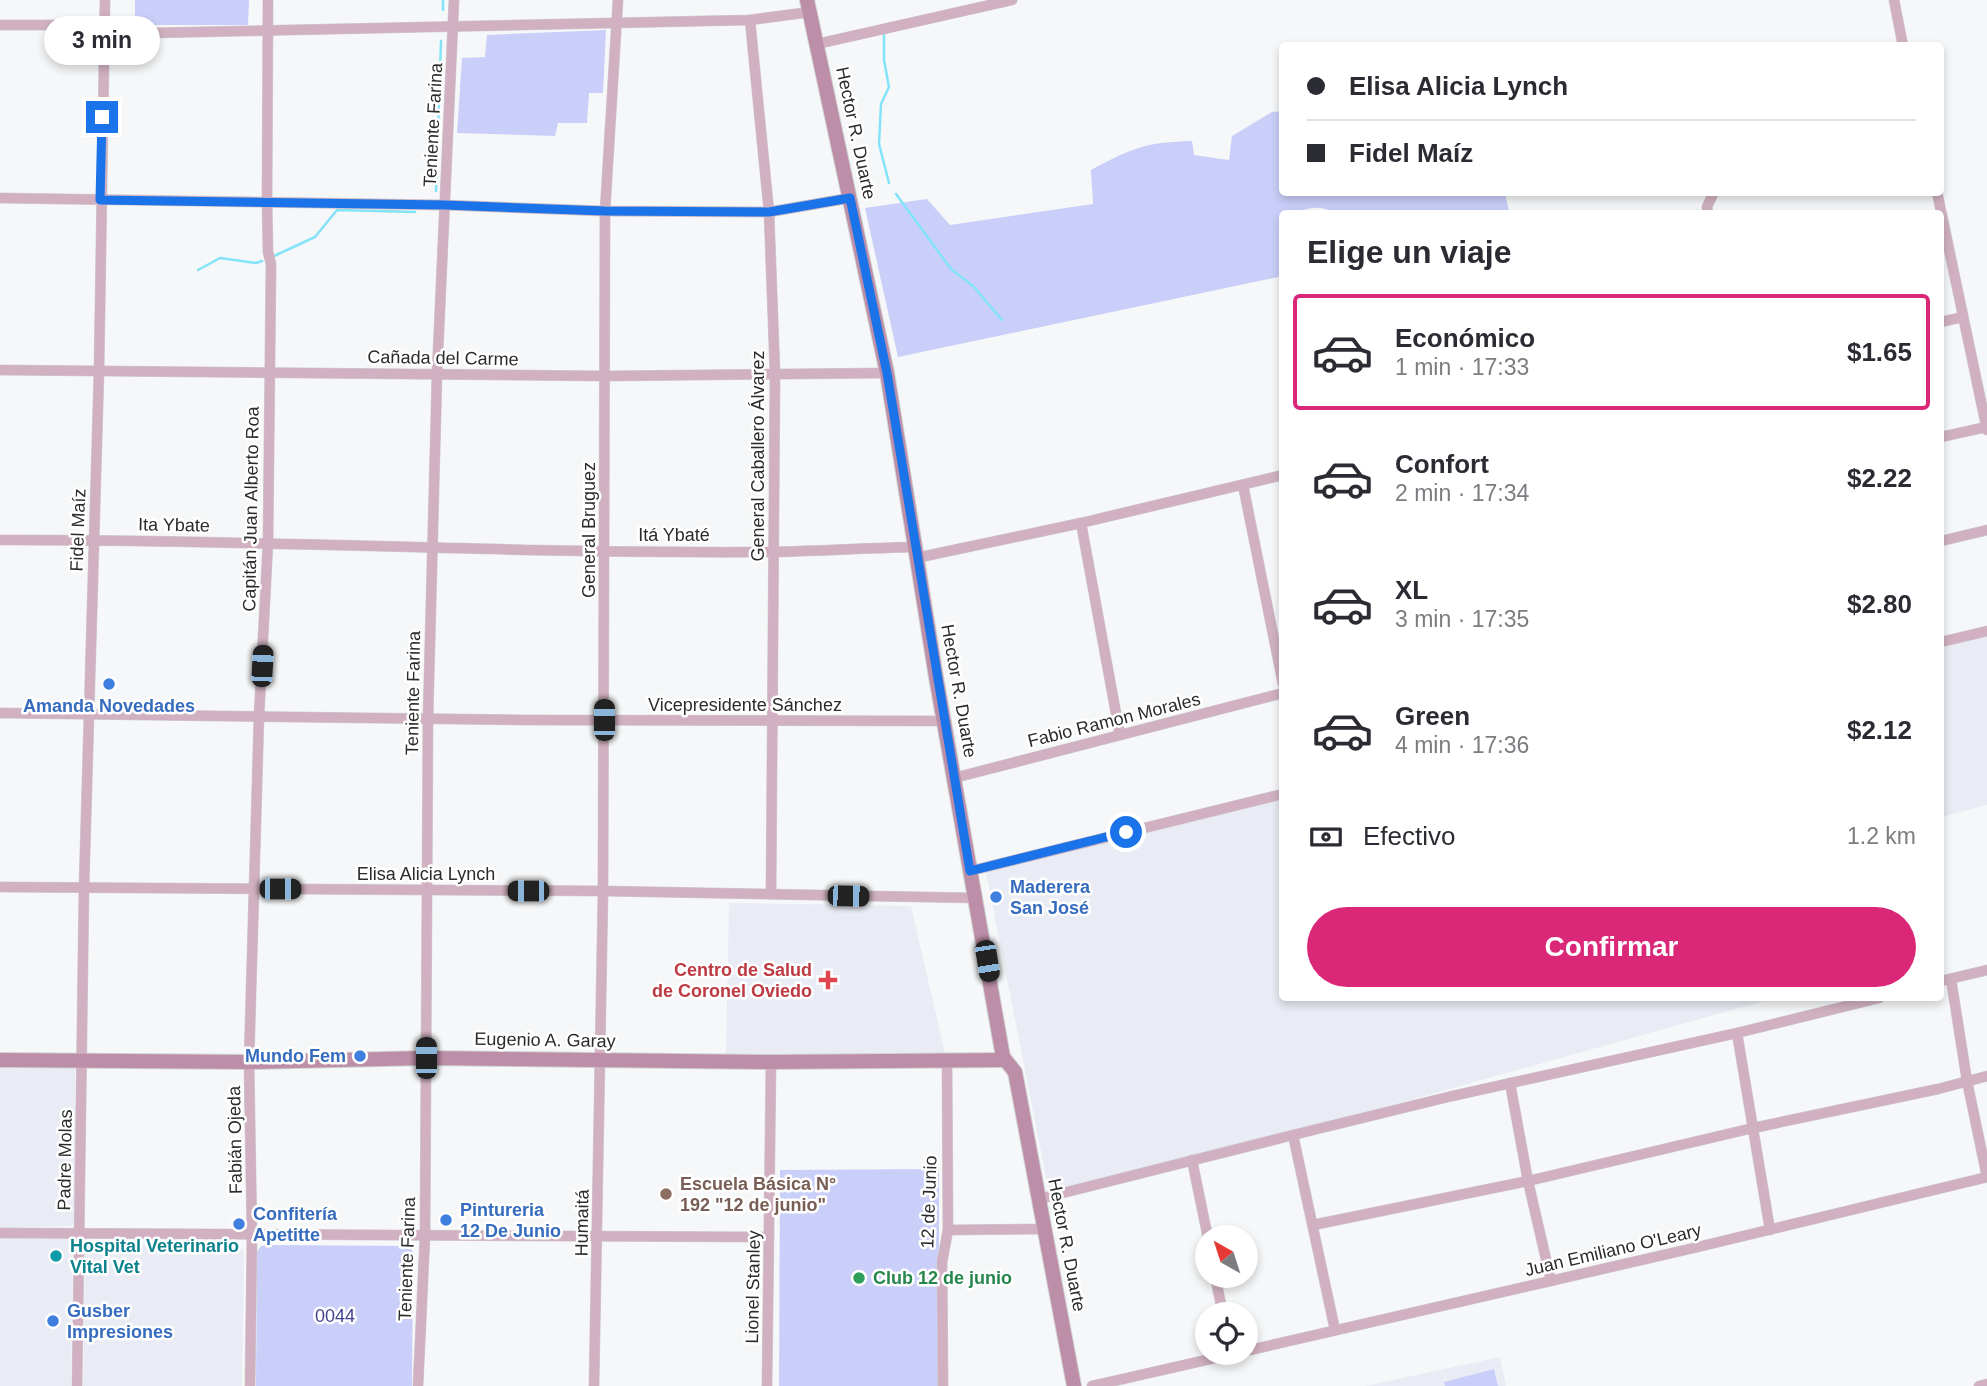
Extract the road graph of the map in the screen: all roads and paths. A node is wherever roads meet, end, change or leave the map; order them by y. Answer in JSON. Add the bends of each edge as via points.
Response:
{"nodes":[{"id":1,"x":105,"y":0,"type":"edge"},
{"id":2,"x":268,"y":0,"type":"edge"},
{"id":3,"x":454,"y":0,"type":"edge"},
{"id":4,"x":618,"y":0,"type":"edge"},
{"id":5,"x":1012,"y":0,"type":"edge"},
{"id":6,"x":1894,"y":0,"type":"edge"},
{"id":7,"x":809,"y":6,"type":"edge"},
{"id":8,"x":750,"y":20,"type":"junction"},
{"id":9,"x":617,"y":23,"type":"junction"},
{"id":10,"x":0,"y":25,"type":"edge"},
{"id":11,"x":454,"y":27,"type":"junction"},
{"id":12,"x":104,"y":29,"type":"junction"},
{"id":13,"x":268,"y":30,"type":"junction"},
{"id":14,"x":1902,"y":42,"type":"edge"},
{"id":15,"x":817,"y":44,"type":"junction"},
{"id":16,"x":0,"y":198,"type":"edge"},
{"id":17,"x":850,"y":198,"type":"junction"},
{"id":18,"x":100,"y":200,"type":"junction"},
{"id":19,"x":267,"y":202,"type":"junction"},
{"id":20,"x":444,"y":205,"type":"junction"},
{"id":21,"x":605,"y":211,"type":"junction"},
{"id":22,"x":769,"y":212,"type":"junction"},
{"id":23,"x":1944,"y":227,"type":"edge"},
{"id":24,"x":1962,"y":317,"type":"junction"},
{"id":25,"x":1944,"y":321,"type":"edge"},
{"id":26,"x":0,"y":370,"type":"edge"},
{"id":27,"x":99,"y":371,"type":"junction"},
{"id":28,"x":271,"y":373,"type":"junction"},
{"id":29,"x":775,"y":373,"type":"junction"},
{"id":30,"x":887,"y":373,"type":"junction"},
{"id":31,"x":437,"y":374,"type":"junction"},
{"id":32,"x":606,"y":376,"type":"junction"},
{"id":33,"x":1987,"y":428,"type":"edge"},
{"id":34,"x":1944,"y":436,"type":"edge"},
{"id":35,"x":1279,"y":476,"type":"edge"},
{"id":36,"x":1243,"y":485,"type":"junction"},
{"id":37,"x":1082,"y":523,"type":"junction"},
{"id":38,"x":1987,"y":530,"type":"edge"},
{"id":39,"x":94,"y":539,"type":"junction"},
{"id":40,"x":0,"y":540,"type":"edge"},
{"id":41,"x":1944,"y":540,"type":"edge"},
{"id":42,"x":268,"y":542,"type":"junction"},
{"id":43,"x":432,"y":547,"type":"junction"},
{"id":44,"x":605,"y":551,"type":"junction"},
{"id":45,"x":774,"y":552,"type":"junction"},
{"id":46,"x":916,"y":552,"type":"junction"},
{"id":47,"x":1987,"y":631,"type":"edge"},
{"id":48,"x":1944,"y":641,"type":"edge"},
{"id":49,"x":1279,"y":664,"type":"edge"},
{"id":50,"x":1279,"y":694,"type":"edge"},
{"id":51,"x":0,"y":713,"type":"edge"},
{"id":52,"x":89,"y":713,"type":"junction"},
{"id":53,"x":260,"y":716,"type":"junction"},
{"id":54,"x":428,"y":718,"type":"junction"},
{"id":55,"x":604,"y":720,"type":"junction"},
{"id":56,"x":773,"y":720,"type":"junction"},
{"id":57,"x":944,"y":721,"type":"junction"},
{"id":58,"x":1120,"y":734,"type":"junction"},
{"id":59,"x":954,"y":778,"type":"junction"},
{"id":60,"x":1279,"y":795,"type":"edge"},
{"id":61,"x":970,"y":871,"type":"junction"},
{"id":62,"x":0,"y":887,"type":"edge"},
{"id":63,"x":84,"y":887,"type":"junction"},
{"id":64,"x":256,"y":889,"type":"junction"},
{"id":65,"x":428,"y":890,"type":"junction"},
{"id":66,"x":603,"y":891,"type":"junction"},
{"id":67,"x":771,"y":894,"type":"junction"},
{"id":68,"x":977,"y":898,"type":"junction"},
{"id":69,"x":1987,"y":970,"type":"edge"},
{"id":70,"x":1946,"y":980,"type":"edge"},
{"id":71,"x":1867,"y":1001,"type":"edge"},
{"id":72,"x":1737,"y":1033,"type":"junction"},
{"id":73,"x":426,"y":1058,"type":"junction"},
{"id":74,"x":0,"y":1060,"type":"edge"},
{"id":75,"x":82,"y":1060,"type":"junction"},
{"id":76,"x":601,"y":1060,"type":"junction"},
{"id":77,"x":947,"y":1060,"type":"junction"},
{"id":78,"x":1006,"y":1060,"type":"junction"},
{"id":79,"x":249,"y":1062,"type":"junction"},
{"id":80,"x":771,"y":1062,"type":"junction"},
{"id":81,"x":1987,"y":1076,"type":"edge"},
{"id":82,"x":1967,"y":1081,"type":"junction"},
{"id":83,"x":1510,"y":1083,"type":"junction"},
{"id":84,"x":1753,"y":1128,"type":"junction"},
{"id":85,"x":1293,"y":1135,"type":"junction"},
{"id":86,"x":1192,"y":1160,"type":"junction"},
{"id":87,"x":1987,"y":1177,"type":"edge"},
{"id":88,"x":1528,"y":1181,"type":"junction"},
{"id":89,"x":1039,"y":1199,"type":"junction"},
{"id":90,"x":1205,"y":1225,"type":"edge"},
{"id":91,"x":1313,"y":1225,"type":"junction"},
{"id":92,"x":1045,"y":1229,"type":"junction"},
{"id":93,"x":948,"y":1230,"type":"junction"},
{"id":94,"x":1770,"y":1230,"type":"junction"},
{"id":95,"x":0,"y":1233,"type":"edge"},
{"id":96,"x":80,"y":1235,"type":"junction"},
{"id":97,"x":252,"y":1236,"type":"junction"},
{"id":98,"x":425,"y":1236,"type":"junction"},
{"id":99,"x":597,"y":1237,"type":"junction"},
{"id":100,"x":769,"y":1237,"type":"junction"},
{"id":101,"x":1551,"y":1280,"type":"junction"},
{"id":102,"x":1335,"y":1330,"type":"junction"},
{"id":103,"x":1258,"y":1348,"type":"edge"},
{"id":104,"x":1195,"y":1362,"type":"edge"},
{"id":105,"x":1987,"y":1384,"type":"edge"},
{"id":106,"x":77,"y":1386,"type":"edge"},
{"id":107,"x":250,"y":1386,"type":"edge"},
{"id":108,"x":418,"y":1386,"type":"edge"},
{"id":109,"x":594,"y":1386,"type":"edge"},
{"id":110,"x":767,"y":1386,"type":"edge"},
{"id":111,"x":943,"y":1386,"type":"edge"},
{"id":112,"x":1074,"y":1386,"type":"edge"},
{"id":113,"x":1092,"y":1386,"type":"edge"},
{"id":114,"x":1979,"y":1386,"type":"edge"}],
"edges":[{"from":1,"to":12,"type":"street","name":"Fidel Maíz"},
{"from":2,"to":13,"type":"street","name":"Capitán Juan Alberto Roa"},
{"from":3,"to":11,"type":"street","name":"Teniente Farina"},
{"from":4,"to":9,"type":"street","name":"General Bruguez"},
{"from":5,"to":15,"type":"street"},
{"from":6,"to":14,"type":"street"},
{"from":7,"to":8,"type":"street"},
{"from":7,"to":15,"type":"street","name":"Hector R. Duarte"},
{"from":8,"to":9,"type":"street"},
{"from":8,"to":22,"type":"street","name":"General Caballero Álvarez"},
{"from":9,"to":11,"type":"street"},
{"from":9,"to":21,"type":"street","name":"General Bruguez"},
{"from":10,"to":12,"type":"street"},
{"from":11,"to":13,"type":"street"},
{"from":11,"to":20,"type":"street","name":"Teniente Farina"},
{"from":12,"to":13,"type":"street"},
{"from":12,"to":18,"type":"street","name":"Fidel Maíz"},
{"from":13,"to":19,"type":"street","name":"Capitán Juan Alberto Roa"},
{"from":15,"to":17,"type":"street","name":"Hector R. Duarte"},
{"from":16,"to":18,"type":"street"},
{"from":17,"to":22,"type":"street"},
{"from":17,"to":30,"type":"street","name":"Hector R. Duarte"},
{"from":18,"to":19,"type":"street"},
{"from":18,"to":27,"type":"street","name":"Fidel Maíz"},
{"from":19,"to":20,"type":"street"},
{"from":19,"to":28,"type":"street","name":"Capitán Juan Alberto Roa"},
{"from":20,"to":21,"type":"street"},
{"from":20,"to":31,"type":"street","name":"Teniente Farina"},
{"from":21,"to":22,"type":"street"},
{"from":21,"to":32,"type":"street","name":"General Bruguez"},
{"from":22,"to":29,"type":"street","name":"General Caballero Álvarez"},
{"from":23,"to":24,"type":"street"},
{"from":24,"to":25,"type":"street"},
{"from":24,"to":33,"type":"street"},
{"from":26,"to":27,"type":"street","name":"Cañada del Carme"},
{"from":27,"to":28,"type":"street","name":"Cañada del Carme"},
{"from":27,"to":39,"type":"street","name":"Fidel Maíz"},
{"from":28,"to":31,"type":"street","name":"Cañada del Carme"},
{"from":28,"to":42,"type":"street","name":"Capitán Juan Alberto Roa"},
{"from":29,"to":30,"type":"street","name":"Cañada del Carme"},
{"from":29,"to":32,"type":"street","name":"Cañada del Carme"},
{"from":29,"to":45,"type":"street","name":"General Caballero Álvarez"},
{"from":30,"to":46,"type":"street","name":"Hector R. Duarte"},
{"from":31,"to":32,"type":"street","name":"Cañada del Carme"},
{"from":31,"to":43,"type":"street","name":"Teniente Farina"},
{"from":32,"to":44,"type":"street","name":"General Bruguez"},
{"from":33,"to":34,"type":"street"},
{"from":35,"to":36,"type":"street","name":"Itá Ybaté"},
{"from":36,"to":37,"type":"street","name":"Itá Ybaté"},
{"from":36,"to":49,"type":"street"},
{"from":37,"to":46,"type":"street","name":"Itá Ybaté"},
{"from":37,"to":58,"type":"street"},
{"from":38,"to":41,"type":"street"},
{"from":39,"to":40,"type":"street","name":"Ita Ybate"},
{"from":39,"to":42,"type":"street","name":"Ita Ybate"},
{"from":39,"to":52,"type":"street","name":"Fidel Maíz"},
{"from":42,"to":43,"type":"street","name":"Ita Ybate"},
{"from":42,"to":53,"type":"street","name":"Capitán Juan Alberto Roa"},
{"from":43,"to":44,"type":"street","name":"Itá Ybaté"},
{"from":43,"to":54,"type":"street","name":"Teniente Farina"},
{"from":44,"to":45,"type":"street","name":"Itá Ybaté"},
{"from":44,"to":55,"type":"street","name":"General Bruguez"},
{"from":45,"to":46,"type":"street","name":"Itá Ybaté"},
{"from":45,"to":56,"type":"street","name":"General Caballero Álvarez"},
{"from":46,"to":57,"type":"street","name":"Hector R. Duarte"},
{"from":47,"to":48,"type":"street"},
{"from":50,"to":58,"type":"street","name":"Fabio Ramon Morales"},
{"from":51,"to":52,"type":"street","name":"Vicepresidente Sánchez"},
{"from":52,"to":53,"type":"street","name":"Vicepresidente Sánchez"},
{"from":52,"to":63,"type":"street","name":"Fidel Maíz"},
{"from":53,"to":54,"type":"street","name":"Vicepresidente Sánchez"},
{"from":53,"to":64,"type":"street","name":"Capitán Juan Alberto Roa"},
{"from":54,"to":55,"type":"street","name":"Vicepresidente Sánchez"},
{"from":54,"to":65,"type":"street","name":"Teniente Farina"},
{"from":55,"to":56,"type":"street","name":"Vicepresidente Sánchez"},
{"from":55,"to":66,"type":"street","name":"General Bruguez"},
{"from":56,"to":57,"type":"street","name":"Vicepresidente Sánchez"},
{"from":56,"to":67,"type":"street","name":"General Caballero Álvarez"},
{"from":57,"to":59,"type":"street","name":"Hector R. Duarte"},
{"from":58,"to":59,"type":"street","name":"Fabio Ramon Morales"},
{"from":59,"to":61,"type":"street","name":"Hector R. Duarte"},
{"from":60,"to":61,"type":"street"},
{"from":61,"to":68,"type":"street","name":"Hector R. Duarte"},
{"from":62,"to":63,"type":"street","name":"Elisa Alicia Lynch"},
{"from":63,"to":64,"type":"street","name":"Elisa Alicia Lynch"},
{"from":63,"to":75,"type":"street","name":"Fidel Maíz"},
{"from":64,"to":65,"type":"street","name":"Elisa Alicia Lynch"},
{"from":64,"to":79,"type":"street","name":"Capitán Juan Alberto Roa"},
{"from":65,"to":66,"type":"street","name":"Elisa Alicia Lynch"},
{"from":65,"to":73,"type":"street","name":"Teniente Farina"},
{"from":66,"to":67,"type":"street","name":"Elisa Alicia Lynch"},
{"from":66,"to":76,"type":"street","name":"General Bruguez"},
{"from":67,"to":68,"type":"street","name":"Elisa Alicia Lynch"},
{"from":68,"to":78,"type":"street","name":"Hector R. Duarte"},
{"from":69,"to":70,"type":"street"},
{"from":70,"to":82,"type":"street"},
{"from":71,"to":72,"type":"street"},
{"from":72,"to":83,"type":"street"},
{"from":72,"to":84,"type":"street"},
{"from":73,"to":76,"type":"street","name":"Eugenio A. Garay"},
{"from":73,"to":79,"type":"street","name":"Eugenio A. Garay"},
{"from":73,"to":98,"type":"street","name":"Teniente Farina"},
{"from":74,"to":75,"type":"street","name":"Eugenio A. Garay"},
{"from":75,"to":79,"type":"street","name":"Eugenio A. Garay"},
{"from":75,"to":96,"type":"street","name":"Padre Molas"},
{"from":76,"to":80,"type":"street","name":"Eugenio A. Garay"},
{"from":76,"to":99,"type":"street","name":"Humaitá"},
{"from":77,"to":78,"type":"street","name":"Eugenio A. Garay"},
{"from":77,"to":80,"type":"street","name":"Eugenio A. Garay"},
{"from":77,"to":93,"type":"street","name":"12 de Junio"},
{"from":78,"to":89,"type":"street","name":"Hector R. Duarte","via":[[1015,1072]]},
{"from":79,"to":97,"type":"street","name":"Fabián Ojeda"},
{"from":80,"to":100,"type":"street","name":"Lionel Stanley"},
{"from":81,"to":82,"type":"street"},
{"from":82,"to":84,"type":"street"},
{"from":82,"to":87,"type":"street"},
{"from":83,"to":85,"type":"street"},
{"from":83,"to":88,"type":"street"},
{"from":84,"to":88,"type":"street"},
{"from":84,"to":94,"type":"street"},
{"from":85,"to":86,"type":"street"},
{"from":85,"to":91,"type":"street"},
{"from":86,"to":89,"type":"street"},
{"from":86,"to":90,"type":"street"},
{"from":87,"to":94,"type":"street","name":"Juan Emiliano O'Leary"},
{"from":88,"to":91,"type":"street"},
{"from":88,"to":101,"type":"street"},
{"from":89,"to":92,"type":"street","name":"Hector R. Duarte"},
{"from":91,"to":102,"type":"street"},
{"from":92,"to":93,"type":"street"},
{"from":92,"to":112,"type":"street","name":"Hector R. Duarte"},
{"from":93,"to":111,"type":"street","name":"12 de Junio","via":[[942,1262]]},
{"from":94,"to":101,"type":"street","name":"Juan Emiliano O'Leary"},
{"from":95,"to":96,"type":"street"},
{"from":96,"to":97,"type":"street"},
{"from":96,"to":106,"type":"street","name":"Padre Molas"},
{"from":97,"to":98,"type":"street"},
{"from":97,"to":107,"type":"street","name":"Fabián Ojeda"},
{"from":98,"to":99,"type":"street"},
{"from":98,"to":108,"type":"street","name":"Teniente Farina"},
{"from":99,"to":100,"type":"street"},
{"from":99,"to":109,"type":"street","name":"Humaitá"},
{"from":100,"to":110,"type":"street","name":"Lionel Stanley"},
{"from":101,"to":102,"type":"street","name":"Juan Emiliano O'Leary"},
{"from":102,"to":103,"type":"street","name":"Juan Emiliano O'Leary"},
{"from":104,"to":113,"type":"street"},
{"from":105,"to":114,"type":"street"}]}
